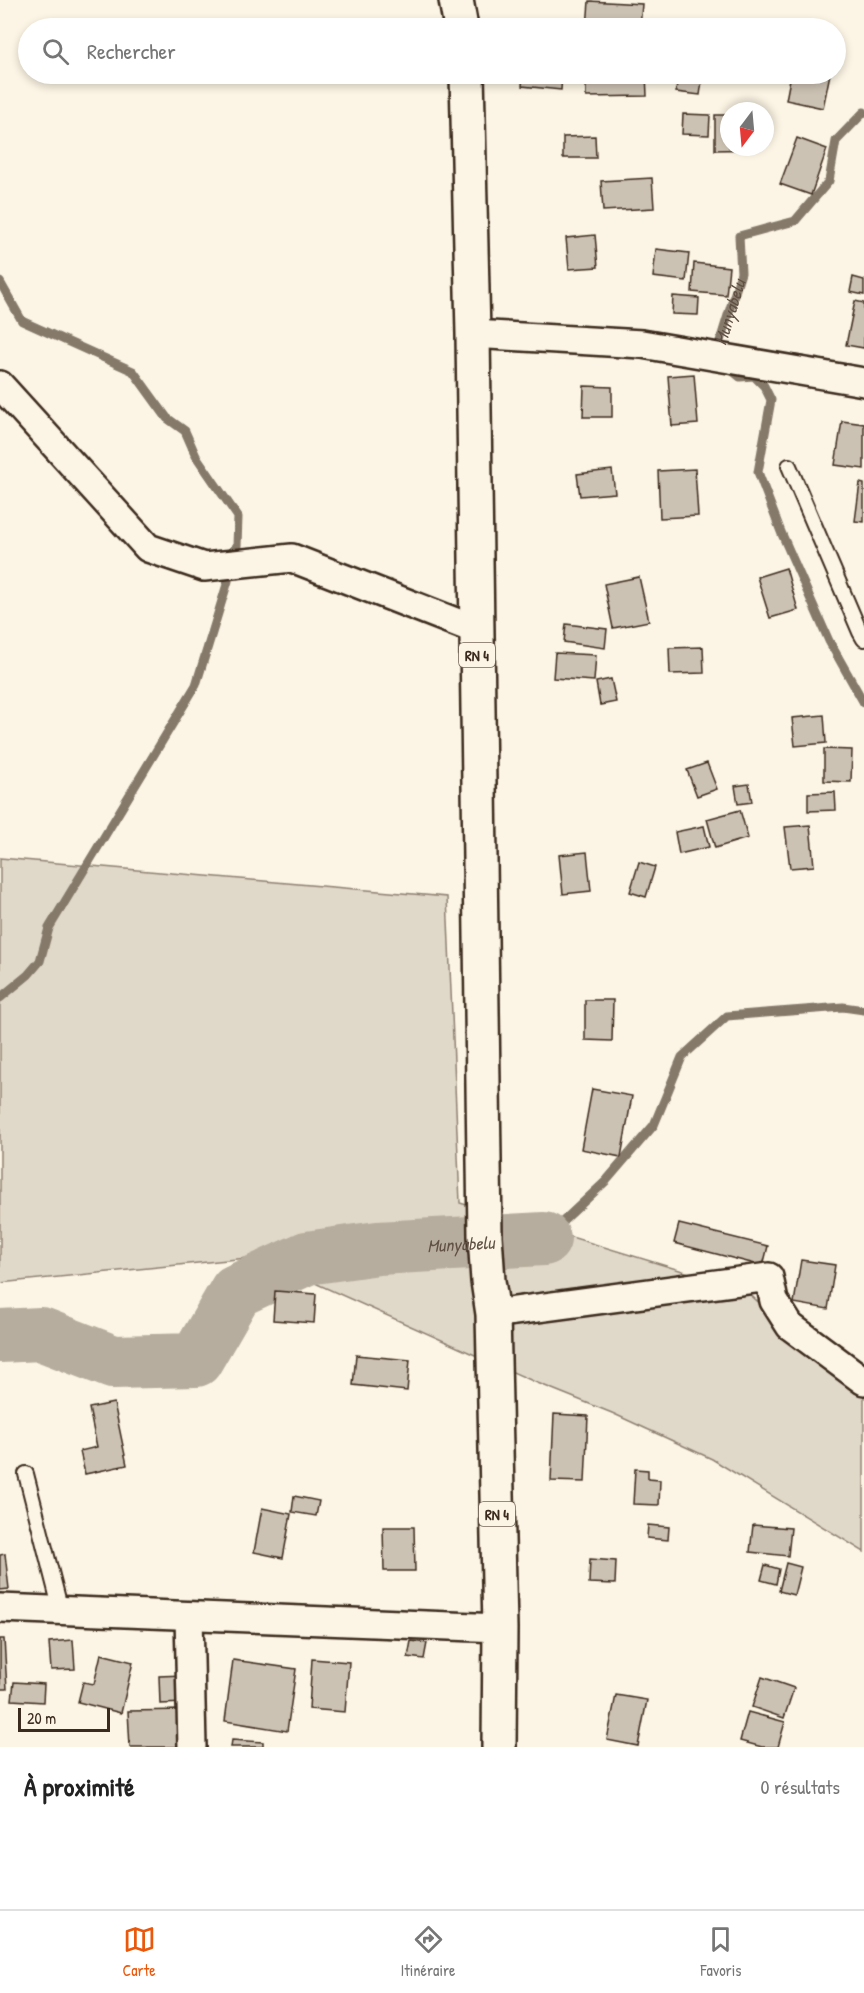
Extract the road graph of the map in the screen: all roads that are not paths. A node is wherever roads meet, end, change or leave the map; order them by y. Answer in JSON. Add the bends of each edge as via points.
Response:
{"nodes":[{"id":1,"x":456,"y":0,"type":"edge"},
{"id":2,"x":460,"y":18,"type":"edge"},
{"id":3,"x":467,"y":84,"type":"edge"},
{"id":4,"x":473,"y":334,"type":"junction"},
{"id":5,"x":864,"y":382,"type":"edge"},
{"id":6,"x":0,"y":385,"type":"edge"},
{"id":7,"x":789,"y":466,"type":"dead end"},
{"id":8,"x":476,"y":630,"type":"junction"},
{"id":9,"x":864,"y":639,"type":"edge"},
{"id":10,"x":493,"y":1314,"type":"junction"},
{"id":11,"x":864,"y":1381,"type":"edge"},
{"id":12,"x":27,"y":1474,"type":"dead end"},
{"id":13,"x":0,"y":1608,"type":"edge"},
{"id":14,"x":61,"y":1611,"type":"junction"},
{"id":15,"x":189,"y":1616,"type":"junction"},
{"id":16,"x":500,"y":1628,"type":"junction"},
{"id":17,"x":192,"y":1747,"type":"edge"},
{"id":18,"x":500,"y":1747,"type":"edge"}],
"edges":[{"from":1,"to":2,"type":"highway"},
{"from":3,"to":4,"type":"highway","number":"RN 4"},
{"from":4,"to":5,"type":"street","via":[[642,344]]},
{"from":4,"to":8,"type":"highway","number":"RN 4"},
{"from":6,"to":8,"type":"street","via":[[148,548],[204,567],[292,558]]},
{"from":7,"to":9,"type":"lane"},
{"from":8,"to":10,"type":"highway","number":"RN 4","via":[[485,1236]]},
{"from":10,"to":11,"type":"street","via":[[769,1277],[774,1301],[790,1326]]},
{"from":10,"to":16,"type":"highway","number":"RN 4"},
{"from":12,"to":14,"type":"lane"},
{"from":13,"to":14,"type":"street"},
{"from":14,"to":15,"type":"street"},
{"from":15,"to":16,"type":"street"},
{"from":15,"to":17,"type":"street"},
{"from":16,"to":18,"type":"highway","number":"RN 4"}]}
